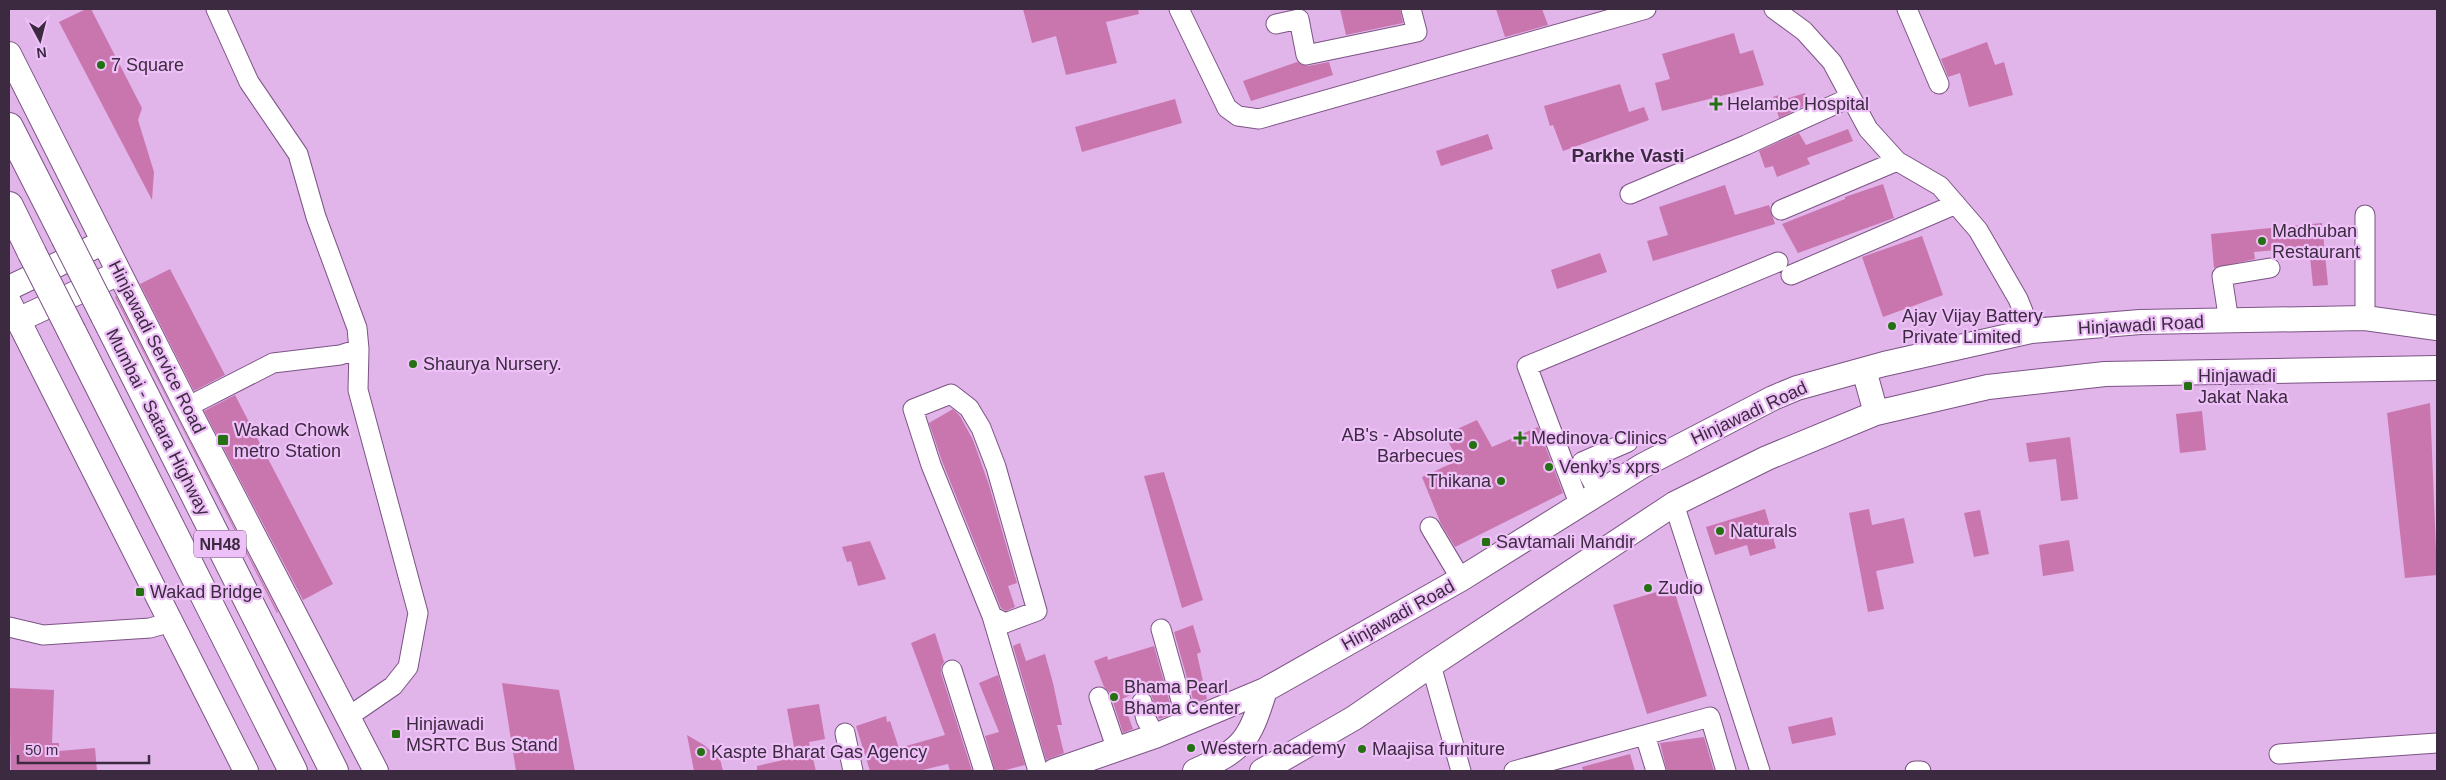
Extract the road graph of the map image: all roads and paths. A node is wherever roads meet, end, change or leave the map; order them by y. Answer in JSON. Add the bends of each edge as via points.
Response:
{"nodes":[{"id":1,"x":216,"y":9,"type":"edge"},
{"id":2,"x":1179,"y":9,"type":"edge"},
{"id":3,"x":1411,"y":9,"type":"edge"},
{"id":4,"x":1646,"y":9,"type":"edge"},
{"id":5,"x":1774,"y":9,"type":"edge"},
{"id":6,"x":1907,"y":9,"type":"edge"},
{"id":7,"x":1276,"y":24,"type":"dead end"},
{"id":8,"x":9,"y":54,"type":"edge"},
{"id":9,"x":1939,"y":84,"type":"dead end"},
{"id":10,"x":1849,"y":98,"type":"junction"},
{"id":11,"x":9,"y":126,"type":"edge"},
{"id":12,"x":1897,"y":161,"type":"junction"},
{"id":13,"x":1630,"y":194,"type":"dead end"},
{"id":14,"x":1956,"y":204,"type":"junction"},
{"id":15,"x":9,"y":206,"type":"edge"},
{"id":16,"x":1781,"y":210,"type":"dead end"},
{"id":17,"x":2366,"y":215,"type":"dead end"},
{"id":18,"x":104,"y":242,"type":"junction"},
{"id":19,"x":2270,"y":268,"type":"dead end"},
{"id":20,"x":119,"y":273,"type":"junction"},
{"id":21,"x":9,"y":288,"type":"edge"},
{"id":22,"x":13,"y":311,"type":"edge"},
{"id":23,"x":2365,"y":318,"type":"junction"},
{"id":24,"x":2229,"y":322,"type":"junction"},
{"id":25,"x":2437,"y":328,"type":"edge"},
{"id":26,"x":2031,"y":331,"type":"junction"},
{"id":27,"x":359,"y":349,"type":"junction"},
{"id":28,"x":2437,"y":368,"type":"edge"},
{"id":29,"x":1864,"y":370,"type":"junction"},
{"id":30,"x":187,"y":407,"type":"junction"},
{"id":31,"x":1876,"y":413,"type":"junction"},
{"id":32,"x":1628,"y":442,"type":"dead end"},
{"id":33,"x":1590,"y":500,"type":"junction"},
{"id":34,"x":1674,"y":504,"type":"junction"},
{"id":35,"x":1430,"y":527,"type":"dead end"},
{"id":36,"x":1461,"y":579,"type":"junction"},
{"id":37,"x":992,"y":616,"type":"junction"},
{"id":38,"x":171,"y":622,"type":"junction"},
{"id":39,"x":9,"y":627,"type":"edge"},
{"id":40,"x":1161,"y":629,"type":"dead end"},
{"id":41,"x":1431,"y":665,"type":"junction"},
{"id":42,"x":952,"y":670,"type":"dead end"},
{"id":43,"x":1265,"y":690,"type":"junction"},
{"id":44,"x":1100,"y":697,"type":"dead end"},
{"id":45,"x":1142,"y":702,"type":"dead end"},
{"id":46,"x":348,"y":717,"type":"junction"},
{"id":47,"x":1187,"y":722,"type":"junction"},
{"id":48,"x":845,"y":733,"type":"dead end"},
{"id":49,"x":1645,"y":735,"type":"junction"},
{"id":50,"x":1155,"y":736,"type":"junction"},
{"id":51,"x":2437,"y":743,"type":"edge"},
{"id":52,"x":1117,"y":750,"type":"junction"},
{"id":53,"x":2279,"y":754,"type":"dead end"},
{"id":54,"x":246,"y":771,"type":"edge"},
{"id":55,"x":293,"y":771,"type":"edge"},
{"id":56,"x":334,"y":771,"type":"edge"},
{"id":57,"x":376,"y":771,"type":"edge"},
{"id":58,"x":853,"y":771,"type":"edge"},
{"id":59,"x":984,"y":771,"type":"edge"},
{"id":60,"x":1038,"y":771,"type":"edge"},
{"id":61,"x":1054,"y":771,"type":"edge"},
{"id":62,"x":1195,"y":771,"type":"edge"},
{"id":63,"x":1262,"y":771,"type":"edge"},
{"id":64,"x":1461,"y":771,"type":"edge"},
{"id":65,"x":1514,"y":771,"type":"edge"},
{"id":66,"x":1656,"y":771,"type":"edge"},
{"id":67,"x":1726,"y":771,"type":"edge"},
{"id":68,"x":1760,"y":771,"type":"edge"},
{"id":69,"x":1915,"y":771,"type":"edge"},
{"id":70,"x":1922,"y":771,"type":"edge"}],
"edges":[{"from":1,"to":27,"type":"street","via":[[249,82],[298,154],[316,216],[357,328]]},
{"from":2,"to":4,"type":"street","via":[[1227,108],[1238,116],[1259,119]]},
{"from":3,"to":7,"type":"street","via":[[1417,32],[1306,55],[1299,19]]},
{"from":5,"to":10,"type":"street","via":[[1804,31],[1832,62]]},
{"from":6,"to":9,"type":"street"},
{"from":8,"to":18,"type":"main road","name":"Hinjawadi Service Road"},
{"from":10,"to":12,"type":"street","via":[[1868,129]]},
{"from":10,"to":13,"type":"street"},
{"from":11,"to":56,"type":"highway","name":"Mumbai - Satara Highway","number":"NH48","bridge":true},
{"from":12,"to":14,"type":"street","via":[[1940,186]]},
{"from":12,"to":16,"type":"street"},
{"from":14,"to":26,"type":"street","via":[[1978,230],[2018,299]]},
{"from":14,"to":33,"type":"street","via":[[1527,366]]},
{"from":15,"to":55,"type":"highway","name":"Mumbai - Satara Highway","number":"NH48","bridge":true},
{"from":17,"to":23,"type":"street"},
{"from":18,"to":20,"type":"main road","name":"Hinjawadi Service Road"},
{"from":18,"to":21,"type":"main road"},
{"from":19,"to":24,"type":"street","via":[[2222,276]]},
{"from":20,"to":22,"type":"main road"},
{"from":20,"to":30,"type":"main road","name":"Hinjawadi Service Road"},
{"from":22,"to":38,"type":"main road"},
{"from":23,"to":24,"type":"main road","name":"Hinjawadi Road"},
{"from":23,"to":25,"type":"main road","name":"Hinjawadi Road"},
{"from":24,"to":26,"type":"main road","name":"Hinjawadi Road","via":[[2140,322]]},
{"from":26,"to":29,"type":"main road","name":"Hinjawadi Road"},
{"from":27,"to":30,"type":"street","via":[[340,355],[273,363]]},
{"from":27,"to":46,"type":"street","via":[[358,390],[418,613],[408,667],[393,686]]},
{"from":28,"to":31,"type":"main road","via":[[2104,374],[1988,387]]},
{"from":29,"to":31,"type":"main road"},
{"from":29,"to":33,"type":"main road","name":"Hinjawadi Road","via":[[1832,377],[1773,398],[1642,466]]},
{"from":30,"to":46,"type":"main road","name":"Hinjawadi Service Road"},
{"from":31,"to":34,"type":"main road","via":[[1766,458]]},
{"from":32,"to":33,"type":"street","via":[[1582,462]]},
{"from":33,"to":36,"type":"main road","name":"Hinjawadi Road"},
{"from":34,"to":41,"type":"main road"},
{"from":34,"to":68,"type":"street"},
{"from":35,"to":36,"type":"street"},
{"from":36,"to":43,"type":"main road","name":"Hinjawadi Road"},
{"from":37,"to":37,"type":"street","via":[[1005,623],[1037,611],[996,467],[981,428],[969,408],[951,394],[913,409],[930,465]]},
{"from":37,"to":60,"type":"street"},
{"from":38,"to":39,"type":"street","via":[[150,628],[43,635]]},
{"from":38,"to":54,"type":"main road"},
{"from":40,"to":47,"type":"street"},
{"from":41,"to":63,"type":"main road","via":[[1354,718]]},
{"from":41,"to":64,"type":"street"},
{"from":42,"to":59,"type":"street"},
{"from":43,"to":47,"type":"main road","name":"Hinjawadi Road"},
{"from":43,"to":62,"type":"main road","via":[[1255,722],[1245,740],[1225,758]]},
{"from":44,"to":52,"type":"street"},
{"from":45,"to":50,"type":"street"},
{"from":46,"to":57,"type":"main road","name":"Hinjawadi Service Road"},
{"from":47,"to":50,"type":"main road","name":"Hinjawadi Road"},
{"from":48,"to":58,"type":"street"},
{"from":49,"to":65,"type":"street"},
{"from":49,"to":66,"type":"street"},
{"from":49,"to":67,"type":"street","via":[[1710,717]]},
{"from":50,"to":52,"type":"main road","name":"Hinjawadi Road"},
{"from":51,"to":53,"type":"street"},
{"from":52,"to":61,"type":"main road","name":"Hinjawadi Road"},
{"from":69,"to":70,"type":"street"}]}
